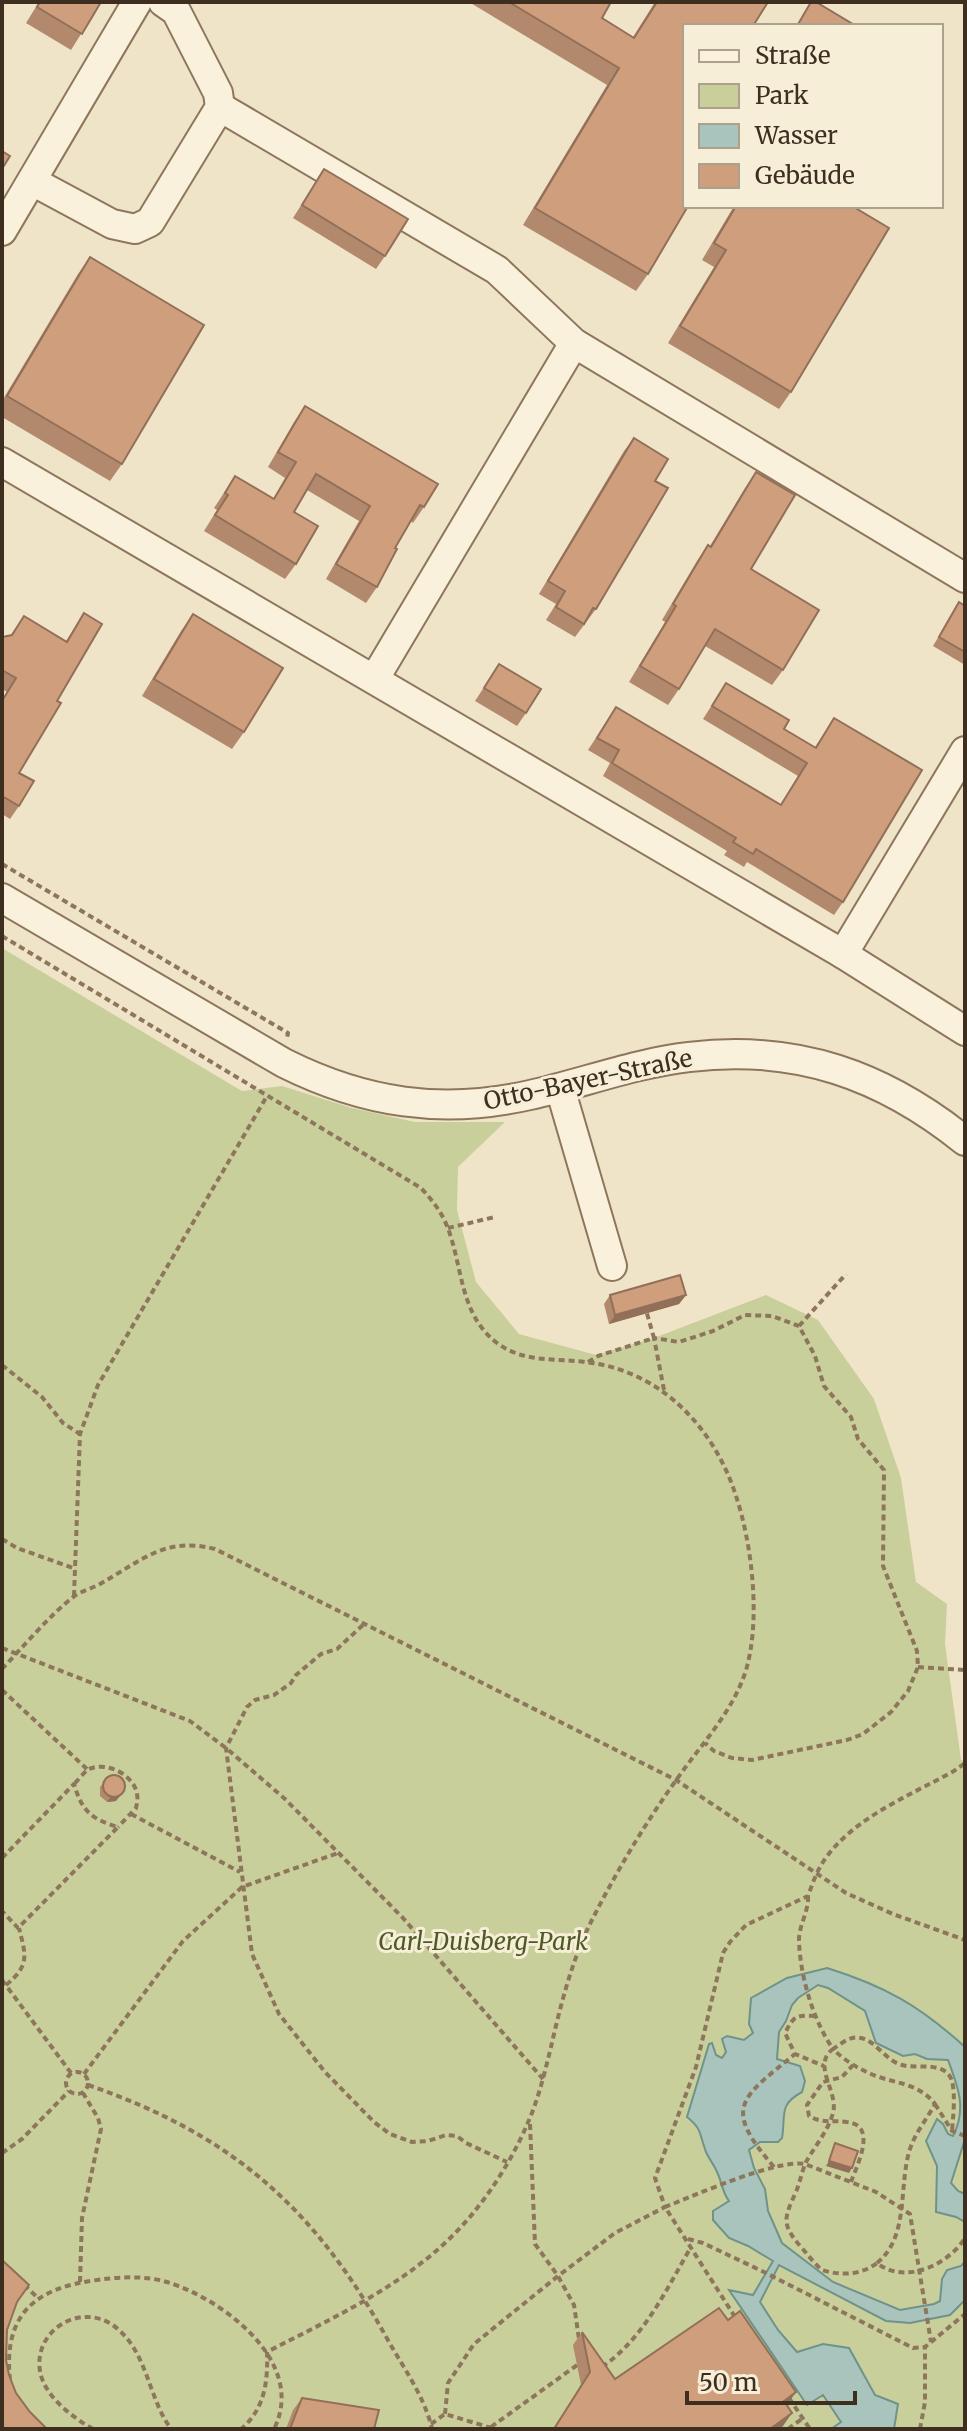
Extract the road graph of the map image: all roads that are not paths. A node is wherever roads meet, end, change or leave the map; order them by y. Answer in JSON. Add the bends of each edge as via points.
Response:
{"nodes":[{"id":1,"x":137,"y":2,"type":"edge"},
{"id":2,"x":163,"y":2,"type":"edge"},
{"id":3,"x":220,"y":107,"type":"junction"},
{"id":4,"x":32,"y":181,"type":"junction"},
{"id":5,"x":2,"y":231,"type":"edge"},
{"id":6,"x":574,"y":343,"type":"junction"},
{"id":7,"x":2,"y":462,"type":"edge"},
{"id":8,"x":965,"y":578,"type":"edge"},
{"id":9,"x":375,"y":678,"type":"junction"},
{"id":10,"x":965,"y":751,"type":"edge"},
{"id":11,"x":2,"y":898,"type":"edge"},
{"id":12,"x":843,"y":954,"type":"junction"},
{"id":13,"x":965,"y":1031,"type":"edge"},
{"id":14,"x":560,"y":1088,"type":"junction"},
{"id":15,"x":965,"y":1141,"type":"edge"},
{"id":16,"x":612,"y":1266,"type":"dead end"}],
"edges":[{"from":1,"to":4,"type":"street"},
{"from":2,"to":3,"type":"street","via":[[176,11],[218,93]]},
{"from":3,"to":4,"type":"street","via":[[150,222],[135,229],[112,224]]},
{"from":3,"to":6,"type":"street","via":[[497,270]]},
{"from":4,"to":5,"type":"street"},
{"from":6,"to":8,"type":"street"},
{"from":6,"to":9,"type":"street"},
{"from":7,"to":9,"type":"street"},
{"from":9,"to":12,"type":"street"},
{"from":10,"to":12,"type":"street"},
{"from":11,"to":14,"type":"street","name":"Otto-Bayer-Straße","via":[[284,1063],[342,1088],[405,1103],[468,1105]]},
{"from":12,"to":13,"type":"street"},
{"from":14,"to":15,"type":"street","name":"Otto-Bayer-Straße","via":[[687,1057],[775,1056],[832,1068],[889,1090]]},
{"from":14,"to":16,"type":"street"}]}
